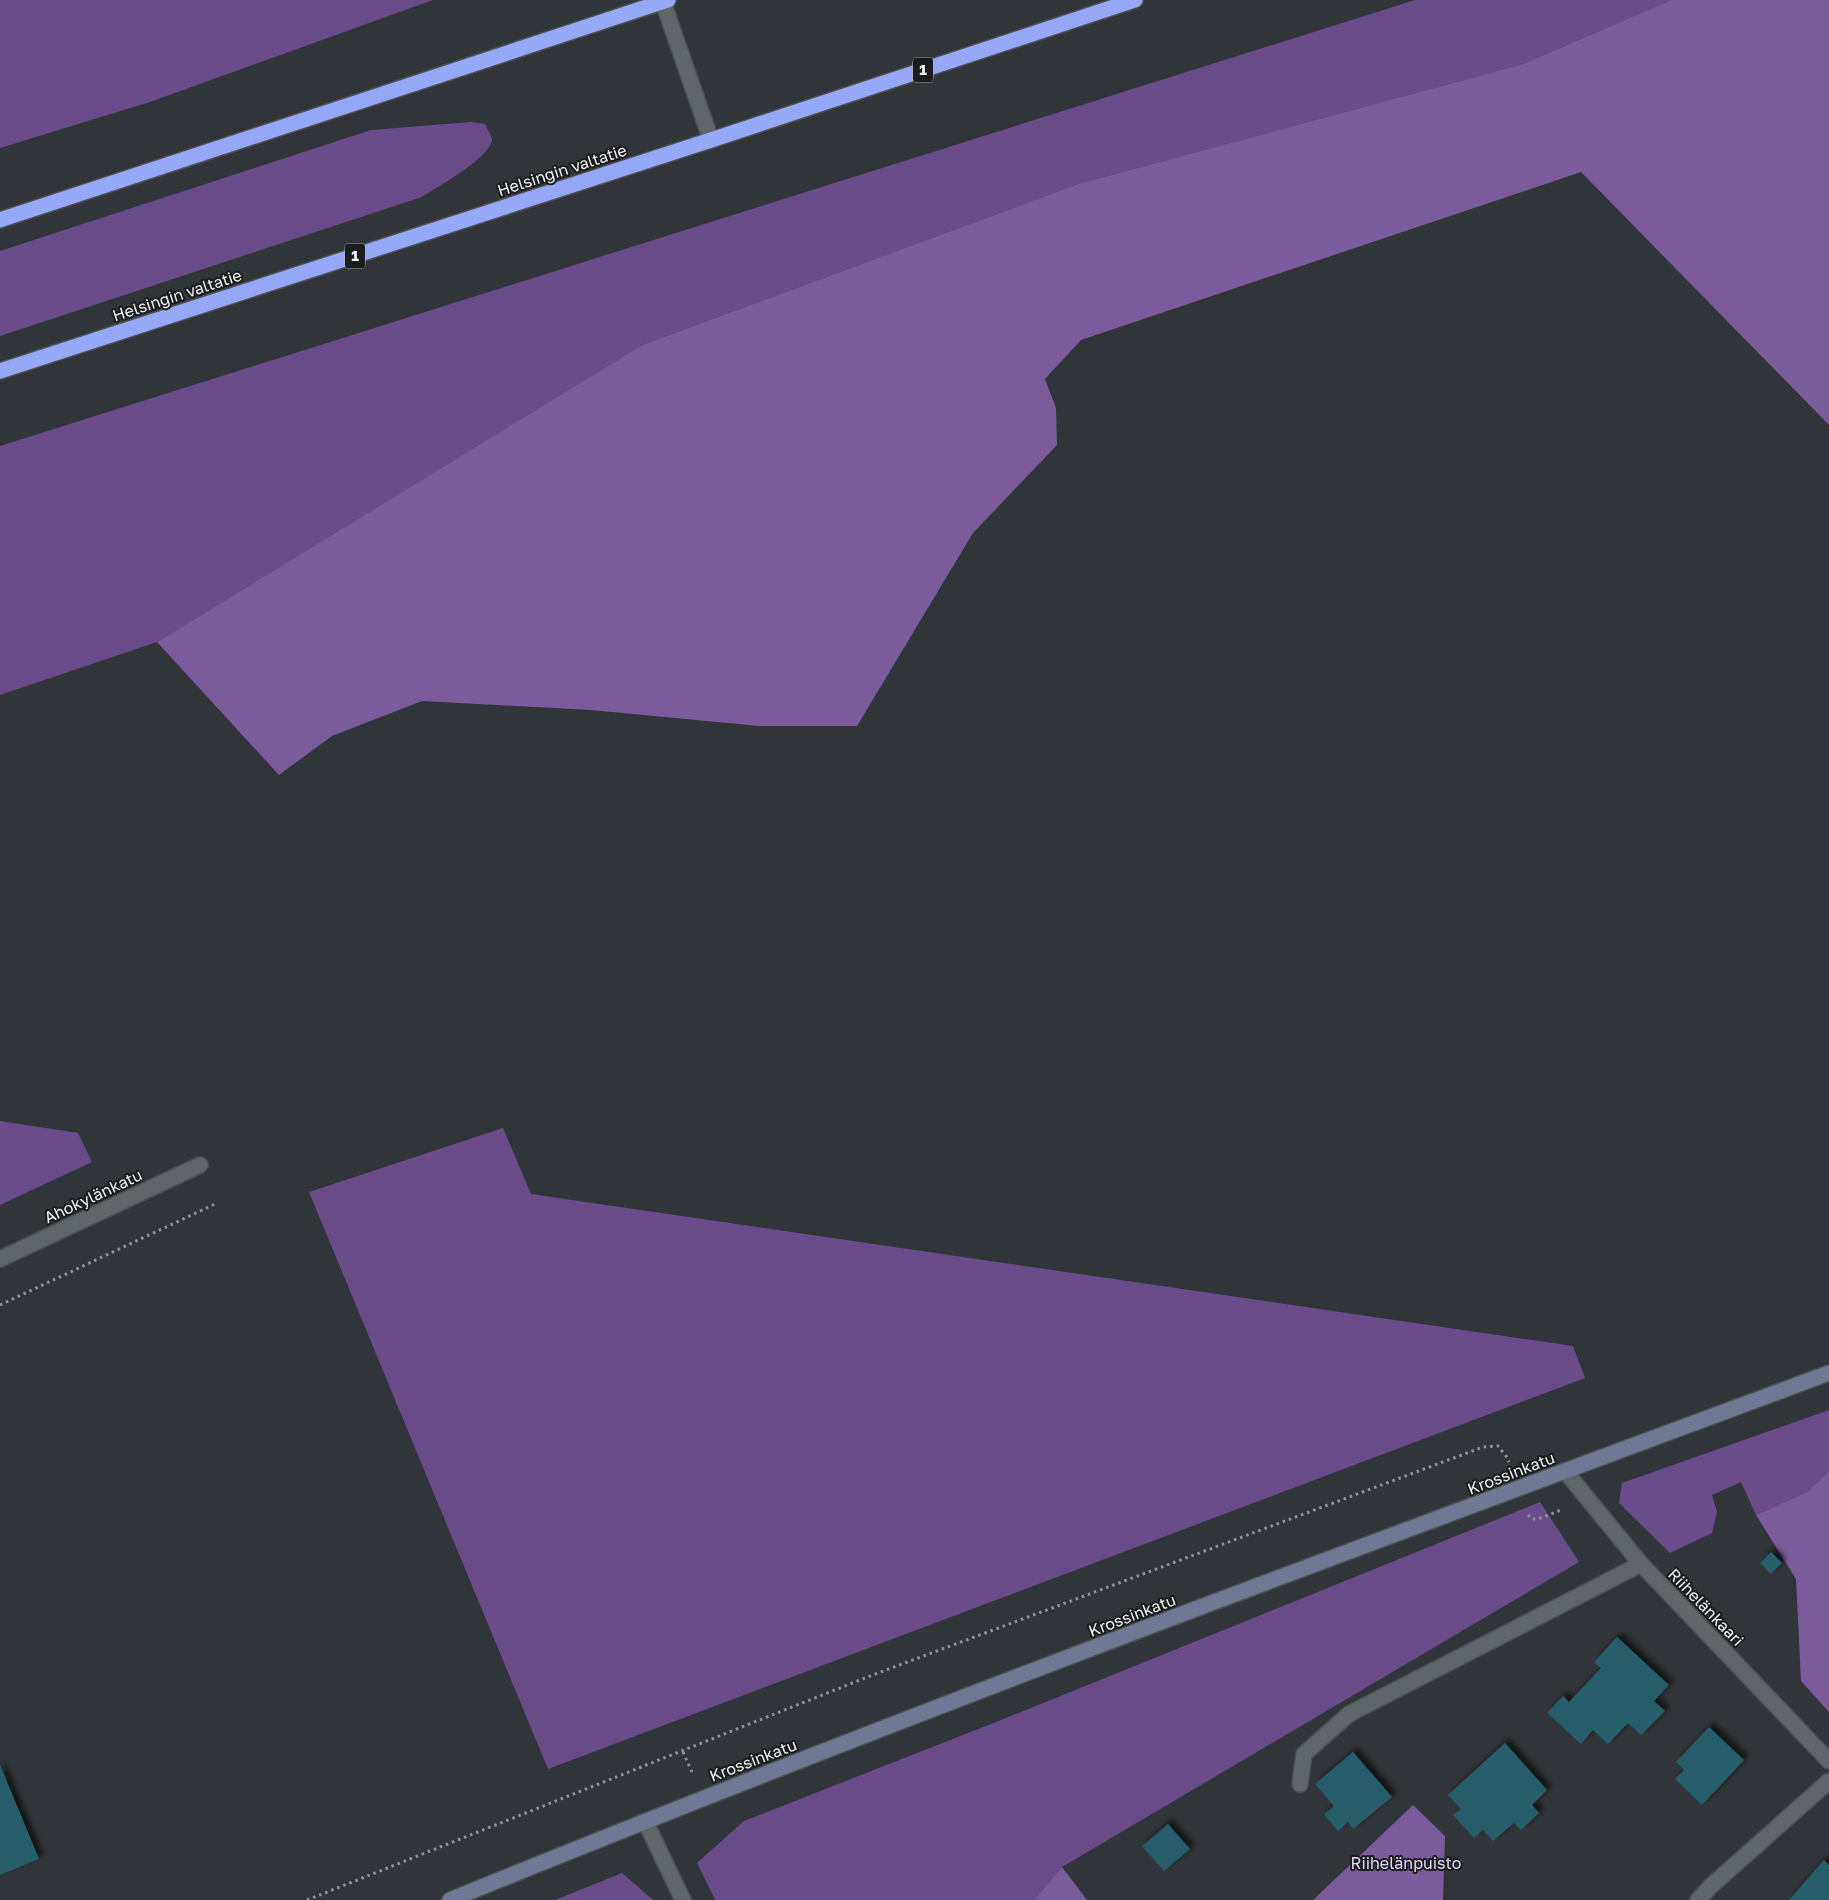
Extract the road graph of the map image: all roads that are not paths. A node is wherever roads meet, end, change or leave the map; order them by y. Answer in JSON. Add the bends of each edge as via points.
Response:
{"nodes":[{"id":1,"x":1134,"y":0,"type":"edge"},
{"id":2,"x":666,"y":1,"type":"edge"},
{"id":3,"x":711,"y":140,"type":"junction"},
{"id":4,"x":0,"y":220,"type":"edge"},
{"id":5,"x":0,"y":371,"type":"edge"},
{"id":6,"x":200,"y":1165,"type":"dead end"},
{"id":7,"x":0,"y":1259,"type":"edge"},
{"id":8,"x":1829,"y":1372,"type":"edge"},
{"id":9,"x":1565,"y":1471,"type":"junction"},
{"id":10,"x":1641,"y":1564,"type":"junction"},
{"id":11,"x":1829,"y":1761,"type":"edge"},
{"id":12,"x":1829,"y":1781,"type":"edge"},
{"id":13,"x":1300,"y":1784,"type":"dead end"},
{"id":14,"x":645,"y":1821,"type":"junction"},
{"id":15,"x":450,"y":1900,"type":"edge"},
{"id":16,"x":683,"y":1900,"type":"edge"},
{"id":17,"x":1698,"y":1900,"type":"edge"}],
"edges":[{"from":1,"to":3,"type":"highway","name":"Helsingin valtatie","number":"1"},
{"from":2,"to":3,"type":"street"},
{"from":2,"to":4,"type":"highway"},
{"from":3,"to":5,"type":"highway","name":"Helsingin valtatie","number":"1"},
{"from":6,"to":7,"type":"street","name":"Ahokylänkatu"},
{"from":8,"to":9,"type":"street","name":"Krossinkatu"},
{"from":9,"to":10,"type":"street","name":"Riihelänkaari"},
{"from":9,"to":14,"type":"street","name":"Krossinkatu","via":[[907,1718]]},
{"from":10,"to":11,"type":"street","name":"Riihelänkaari"},
{"from":10,"to":13,"type":"street","via":[[1349,1714],[1304,1754]]},
{"from":12,"to":17,"type":"street"},
{"from":14,"to":15,"type":"street","name":"Krossinkatu"},
{"from":14,"to":16,"type":"street"}]}
